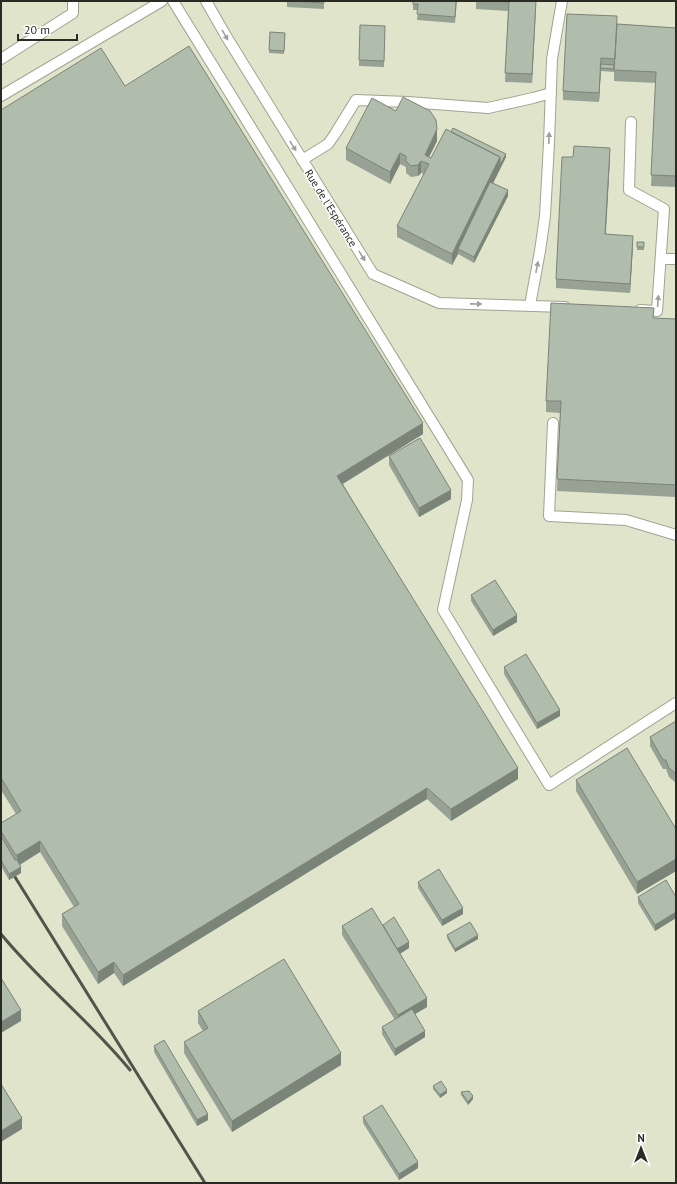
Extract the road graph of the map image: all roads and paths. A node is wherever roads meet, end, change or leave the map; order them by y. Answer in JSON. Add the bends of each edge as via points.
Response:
{"nodes":[{"id":1,"x":73,"y":1,"type":"edge"},
{"id":2,"x":162,"y":1,"type":"edge"},
{"id":3,"x":173,"y":1,"type":"edge"},
{"id":4,"x":206,"y":1,"type":"edge"},
{"id":5,"x":562,"y":1,"type":"edge"},
{"id":6,"x":1,"y":59,"type":"edge"},
{"id":7,"x":551,"y":93,"type":"junction"},
{"id":8,"x":1,"y":96,"type":"edge"},
{"id":9,"x":631,"y":122,"type":"dead end"},
{"id":10,"x":302,"y":160,"type":"junction"},
{"id":11,"x":661,"y":259,"type":"junction"},
{"id":12,"x":676,"y":259,"type":"edge"},
{"id":13,"x":530,"y":305,"type":"junction"},
{"id":14,"x":577,"y":308,"type":"edge"},
{"id":15,"x":633,"y":310,"type":"edge"},
{"id":16,"x":553,"y":423,"type":"dead end"},
{"id":17,"x":676,"y":535,"type":"edge"},
{"id":18,"x":676,"y":703,"type":"edge"}],
"edges":[{"from":1,"to":6,"type":"lane","via":[[73,13]]},
{"from":2,"to":8,"type":"lane"},
{"from":3,"to":18,"type":"lane","via":[[468,480],[467,500],[443,610],[549,785]]},
{"from":4,"to":10,"type":"lane","name":"Rue de l'Espérance","one_way":true},
{"from":5,"to":7,"type":"lane","via":[[552,59]]},
{"from":7,"to":10,"type":"lane","via":[[488,108],[356,100],[328,144]]},
{"from":13,"to":7,"type":"lane","one_way":true,"via":[[545,216]]},
{"from":9,"to":11,"type":"lane","via":[[629,190],[664,209]]},
{"from":10,"to":13,"type":"lane","name":"Rue de l'Espérance","one_way":true,"via":[[373,274],[439,303]]},
{"from":11,"to":12,"type":"lane"},
{"from":15,"to":11,"type":"lane","one_way":true,"via":[[657,311]]},
{"from":13,"to":14,"type":"lane","name":"Rue de l'Espérance"},
{"from":16,"to":17,"type":"lane","via":[[549,516],[626,520]]}]}
